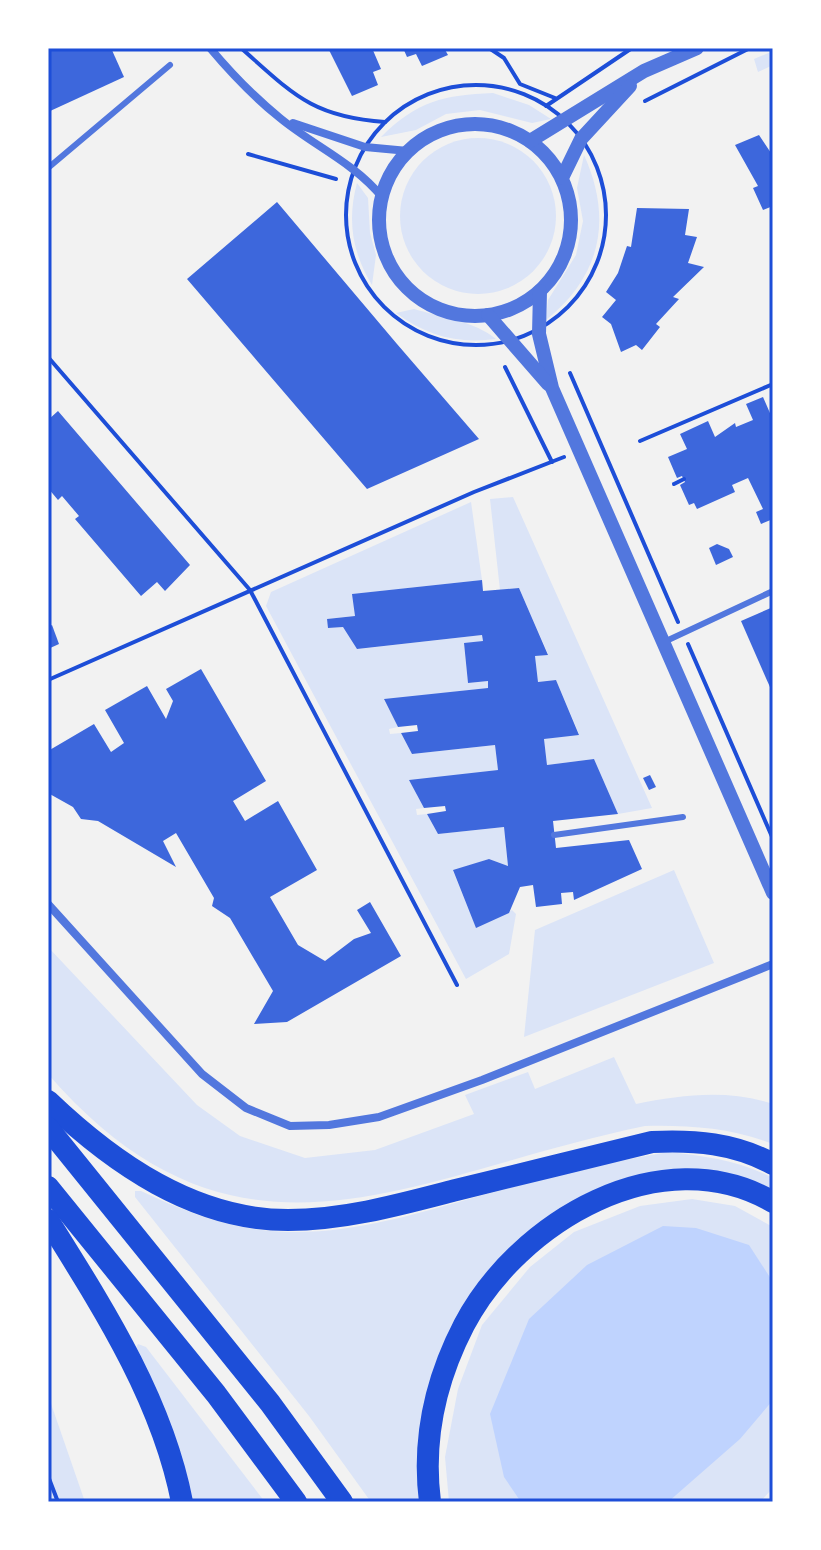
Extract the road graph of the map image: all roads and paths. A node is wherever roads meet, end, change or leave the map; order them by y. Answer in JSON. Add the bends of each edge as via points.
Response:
{"nodes":[{"id":1,"x":210,"y":48,"type":"edge"},
{"id":2,"x":241,"y":48,"type":"edge"},
{"id":3,"x":489,"y":48,"type":"edge"},
{"id":4,"x":632,"y":48,"type":"edge"},
{"id":5,"x":697,"y":48,"type":"edge"},
{"id":6,"x":750,"y":48,"type":"edge"},
{"id":7,"x":170,"y":65,"type":"dead end"},
{"id":8,"x":644,"y":71,"type":"junction"},
{"id":9,"x":555,"y":98,"type":"junction"},
{"id":10,"x":546,"y":106,"type":"junction"},
{"id":11,"x":631,"y":108,"type":"dead end"},
{"id":12,"x":558,"y":115,"type":"dead end"},
{"id":13,"x":281,"y":119,"type":"junction"},
{"id":14,"x":385,"y":122,"type":"junction"},
{"id":15,"x":374,"y":136,"type":"dead end"},
{"id":16,"x":530,"y":141,"type":"junction"},
{"id":17,"x":585,"y":145,"type":"dead end"},
{"id":18,"x":598,"y":147,"type":"dead end"},
{"id":19,"x":408,"y":151,"type":"junction"},
{"id":20,"x":248,"y":154,"type":"dead end"},
{"id":21,"x":591,"y":156,"type":"junction"},
{"id":22,"x":48,"y":168,"type":"edge"},
{"id":23,"x":562,"y":178,"type":"junction"},
{"id":24,"x":382,"y":197,"type":"junction"},
{"id":25,"x":540,"y":291,"type":"junction"},
{"id":26,"x":488,"y":315,"type":"junction"},
{"id":27,"x":544,"y":326,"type":"dead end"},
{"id":28,"x":500,"y":342,"type":"dead end"},
{"id":29,"x":493,"y":343,"type":"junction"},
{"id":30,"x":48,"y":357,"type":"edge"},
{"id":31,"x":566,"y":365,"type":"dead end"},
{"id":32,"x":773,"y":384,"type":"edge"},
{"id":33,"x":552,"y":388,"type":"junction"},
{"id":34,"x":640,"y":441,"type":"dead end"},
{"id":35,"x":566,"y":456,"type":"dead end"},
{"id":36,"x":552,"y":462,"type":"junction"},
{"id":37,"x":684,"y":479,"type":"dead end"},
{"id":38,"x":674,"y":484,"type":"dead end"},
{"id":39,"x":250,"y":590,"type":"junction"},
{"id":40,"x":773,"y":591,"type":"edge"},
{"id":41,"x":673,"y":608,"type":"dead end"},
{"id":42,"x":663,"y":642,"type":"junction"},
{"id":43,"x":689,"y":645,"type":"dead end"},
{"id":44,"x":48,"y":680,"type":"edge"},
{"id":45,"x":683,"y":817,"type":"dead end"},
{"id":46,"x":770,"y":833,"type":"dead end"},
{"id":47,"x":554,"y":835,"type":"dead end"},
{"id":48,"x":773,"y":893,"type":"edge"},
{"id":49,"x":48,"y":904,"type":"edge"},
{"id":50,"x":773,"y":964,"type":"edge"},
{"id":51,"x":457,"y":985,"type":"dead end"},
{"id":52,"x":48,"y":1101,"type":"edge"},
{"id":53,"x":48,"y":1128,"type":"edge"},
{"id":54,"x":773,"y":1164,"type":"edge"},
{"id":55,"x":48,"y":1187,"type":"edge"},
{"id":56,"x":773,"y":1202,"type":"edge"},
{"id":57,"x":48,"y":1220,"type":"edge"},
{"id":58,"x":48,"y":1476,"type":"edge"},
{"id":59,"x":58,"y":1502,"type":"edge"},
{"id":60,"x":182,"y":1502,"type":"edge"},
{"id":61,"x":296,"y":1502,"type":"edge"},
{"id":62,"x":342,"y":1502,"type":"edge"},
{"id":63,"x":430,"y":1502,"type":"edge"}],
"edges":[{"from":1,"to":13,"type":"street"},
{"from":2,"to":14,"type":"path","via":[[304,103],[352,119]]},
{"from":3,"to":9,"type":"path","via":[[504,58],[520,84]]},
{"from":4,"to":9,"type":"path"},
{"from":5,"to":8,"type":"street"},
{"from":6,"to":11,"type":"path"},
{"from":7,"to":22,"type":"lane"},
{"from":8,"to":16,"type":"street"},
{"from":8,"to":23,"type":"street","via":[[581,139]]},
{"from":9,"to":10,"type":"path"},
{"from":10,"to":12,"type":"path"},
{"from":10,"to":14,"type":"path","via":[[497,87],[463,86],[421,97]]},
{"from":13,"to":19,"type":"street","via":[[365,147]]},
{"from":13,"to":24,"type":"street","via":[[362,173]]},
{"from":14,"to":15,"type":"path"},
{"from":16,"to":19,"type":"street","via":[[500,127],[467,124],[445,128]]},
{"from":16,"to":23,"type":"street"},
{"from":17,"to":21,"type":"path"},
{"from":18,"to":21,"type":"path"},
{"from":19,"to":24,"type":"street"},
{"from":20,"to":29,"type":"path","via":[[351,180],[349,242],[369,290],[388,311],[421,333],[450,343]]},
{"from":21,"to":27,"type":"path","via":[[604,196],[601,248],[579,295]]},
{"from":23,"to":25,"type":"street","via":[[571,230],[561,263]]},
{"from":24,"to":26,"type":"street","via":[[381,238],[404,283],[447,311]]},
{"from":25,"to":26,"type":"street","via":[[524,303]]},
{"from":25,"to":33,"type":"street","via":[[539,334]]},
{"from":26,"to":33,"type":"street"},
{"from":28,"to":29,"type":"path"},
{"from":29,"to":36,"type":"path"},
{"from":30,"to":39,"type":"path"},
{"from":31,"to":41,"type":"path"},
{"from":32,"to":34,"type":"path"},
{"from":33,"to":42,"type":"street"},
{"from":35,"to":36,"type":"path"},
{"from":36,"to":39,"type":"path"},
{"from":37,"to":38,"type":"path"},
{"from":39,"to":44,"type":"path"},
{"from":39,"to":51,"type":"path"},
{"from":40,"to":42,"type":"lane"},
{"from":42,"to":48,"type":"street"},
{"from":43,"to":46,"type":"path"},
{"from":45,"to":47,"type":"lane"},
{"from":49,"to":50,"type":"street","via":[[202,1074],[246,1108],[290,1126],[379,1117]]},
{"from":52,"to":54,"type":"highway","via":[[111,1157],[157,1186],[207,1205],[287,1220],[381,1209],[652,1142],[693,1140],[733,1147]]},
{"from":53,"to":62,"type":"highway","via":[[261,1391]]},
{"from":55,"to":61,"type":"highway"},
{"from":56,"to":63,"type":"highway","via":[[702,1182],[648,1184],[569,1215],[524,1250],[492,1283],[465,1324],[439,1383],[428,1434]]},
{"from":57,"to":60,"type":"highway","via":[[142,1383]]},
{"from":58,"to":59,"type":"path"}]}
